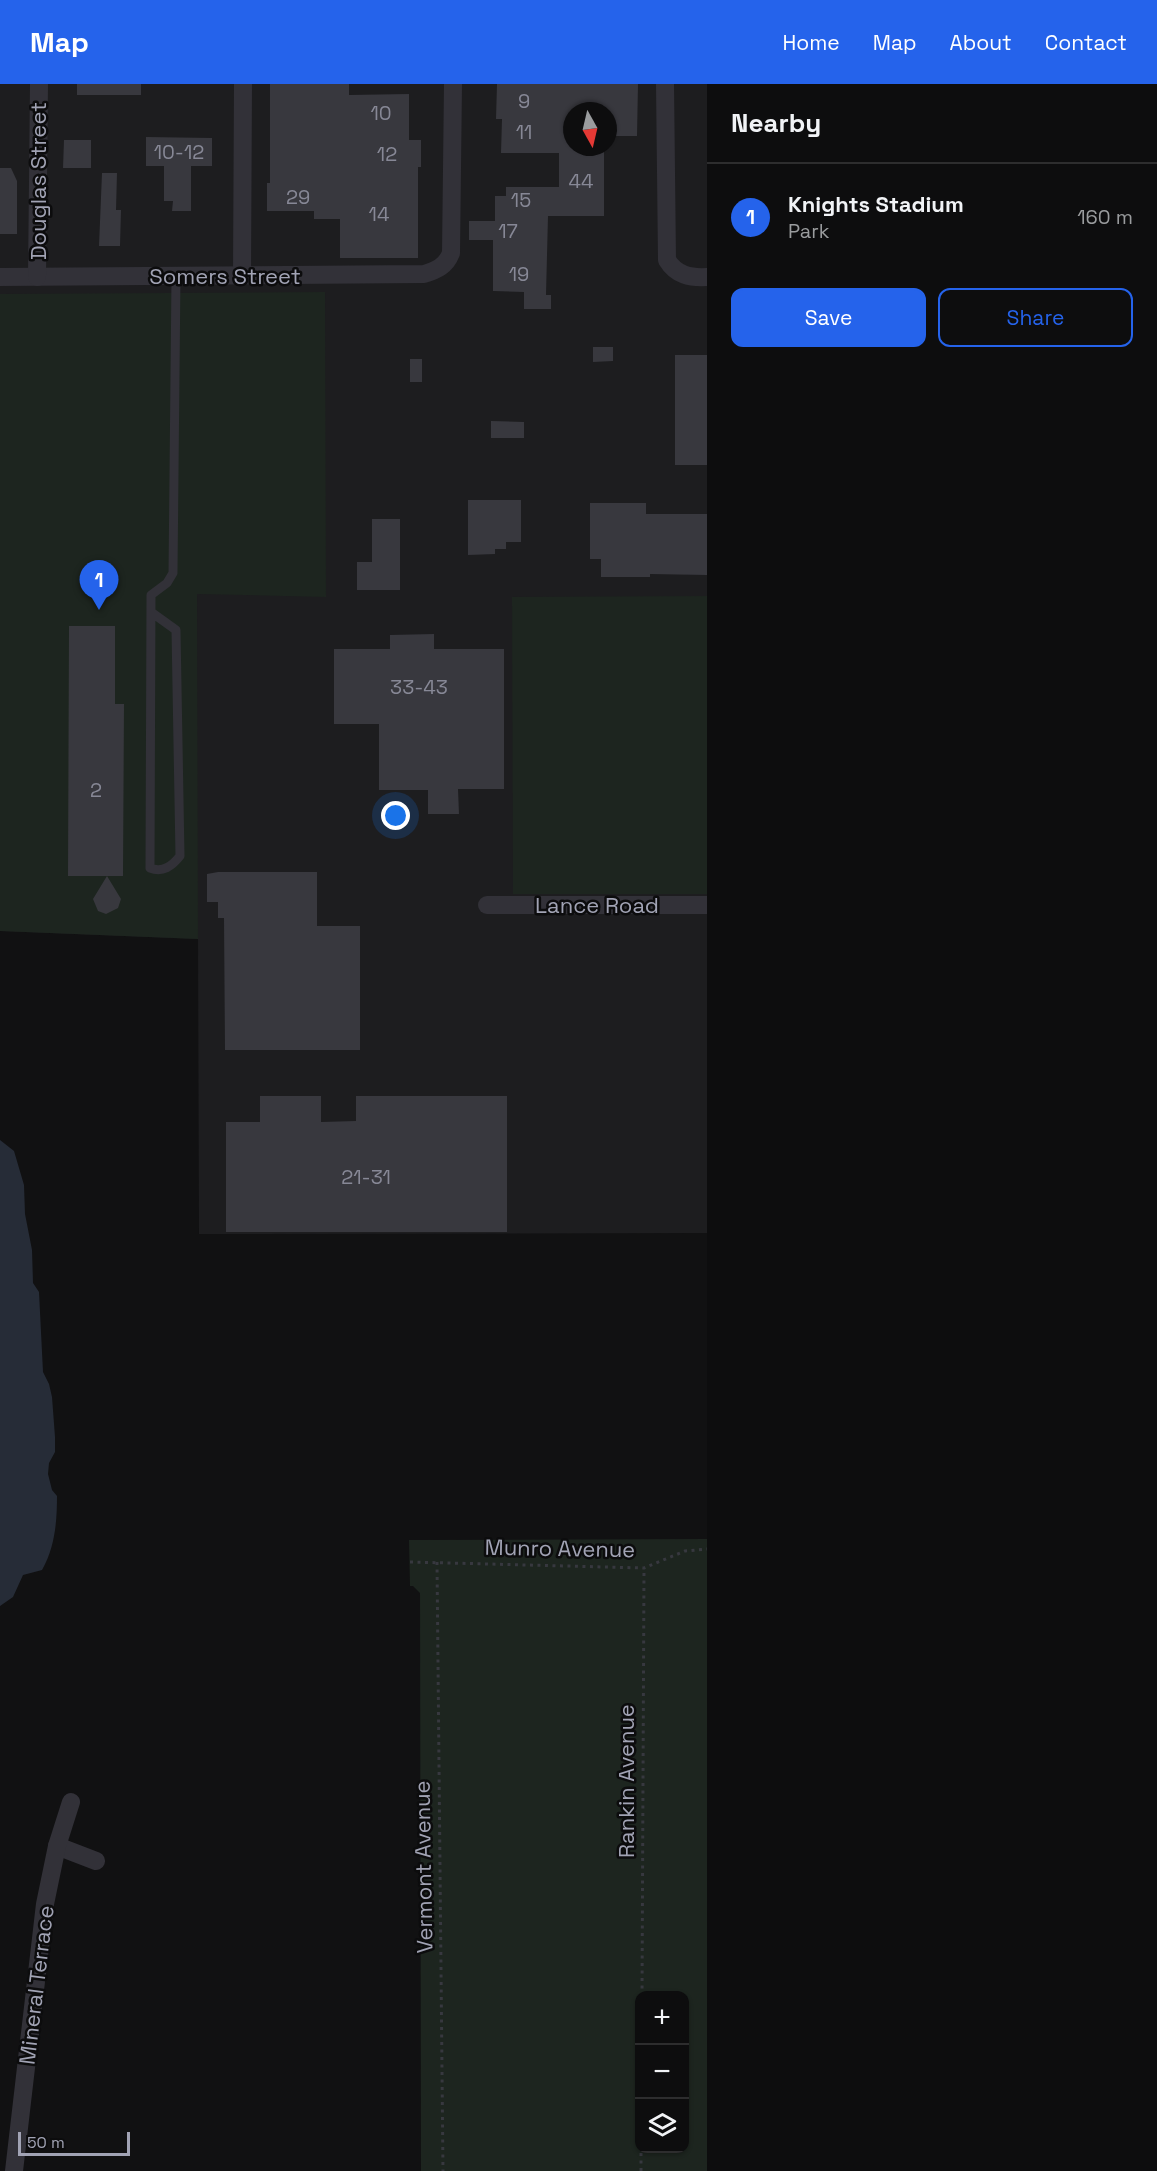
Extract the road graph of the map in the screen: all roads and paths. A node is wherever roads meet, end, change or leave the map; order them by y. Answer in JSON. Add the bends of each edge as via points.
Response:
{"nodes":[{"id":1,"x":39,"y":84,"type":"edge"},
{"id":2,"x":243,"y":84,"type":"edge"},
{"id":3,"x":453,"y":84,"type":"edge"},
{"id":4,"x":665,"y":84,"type":"edge"},
{"id":5,"x":176,"y":276,"type":"junction"},
{"id":6,"x":242,"y":276,"type":"junction"},
{"id":7,"x":0,"y":277,"type":"edge"},
{"id":8,"x":37,"y":277,"type":"junction"},
{"id":9,"x":707,"y":277,"type":"edge"},
{"id":10,"x":151,"y":612,"type":"junction"},
{"id":11,"x":487,"y":905,"type":"dead end"},
{"id":12,"x":707,"y":905,"type":"edge"},
{"id":13,"x":707,"y":1549,"type":"edge"},
{"id":14,"x":437,"y":1562,"type":"junction"},
{"id":15,"x":410,"y":1563,"type":"dead end"},
{"id":16,"x":644,"y":1568,"type":"junction"},
{"id":17,"x":71,"y":1802,"type":"dead end"},
{"id":18,"x":57,"y":1846,"type":"junction"},
{"id":19,"x":96,"y":1861,"type":"dead end"},
{"id":20,"x":642,"y":1991,"type":"edge"},
{"id":21,"x":641,"y":2153,"type":"edge"},
{"id":22,"x":14,"y":2171,"type":"edge"},
{"id":23,"x":442,"y":2171,"type":"edge"},
{"id":24,"x":641,"y":2171,"type":"edge"}],
"edges":[{"from":1,"to":8,"type":"street","name":"Douglas Street"},
{"from":2,"to":6,"type":"street"},
{"from":3,"to":6,"type":"street","name":"Somers Street","via":[[452,240],[448,262],[424,274]]},
{"from":4,"to":9,"type":"street","via":[[667,260],[683,274]]},
{"from":5,"to":6,"type":"street","name":"Somers Street"},
{"from":5,"to":8,"type":"street","name":"Somers Street"},
{"from":5,"to":10,"type":"lane","via":[[173,573],[151,595]]},
{"from":7,"to":8,"type":"street","name":"Somers Street"},
{"from":10,"to":10,"type":"lane","via":[[150,868],[158,871],[171,867],[180,856],[176,630]]},
{"from":11,"to":12,"type":"street","name":"Lance Road"},
{"from":13,"to":16,"type":"path","name":"Munro Avenue","via":[[685,1551]]},
{"from":14,"to":15,"type":"path","name":"Munro Avenue"},
{"from":14,"to":16,"type":"path","name":"Munro Avenue"},
{"from":14,"to":23,"type":"path","name":"Vermont Avenue"},
{"from":16,"to":20,"type":"path","name":"Rankin Avenue"},
{"from":17,"to":18,"type":"street","name":"Mineral Terrace"},
{"from":18,"to":19,"type":"street"},
{"from":18,"to":22,"type":"street","name":"Mineral Terrace","via":[[45,1904]]},
{"from":21,"to":24,"type":"path"}]}
